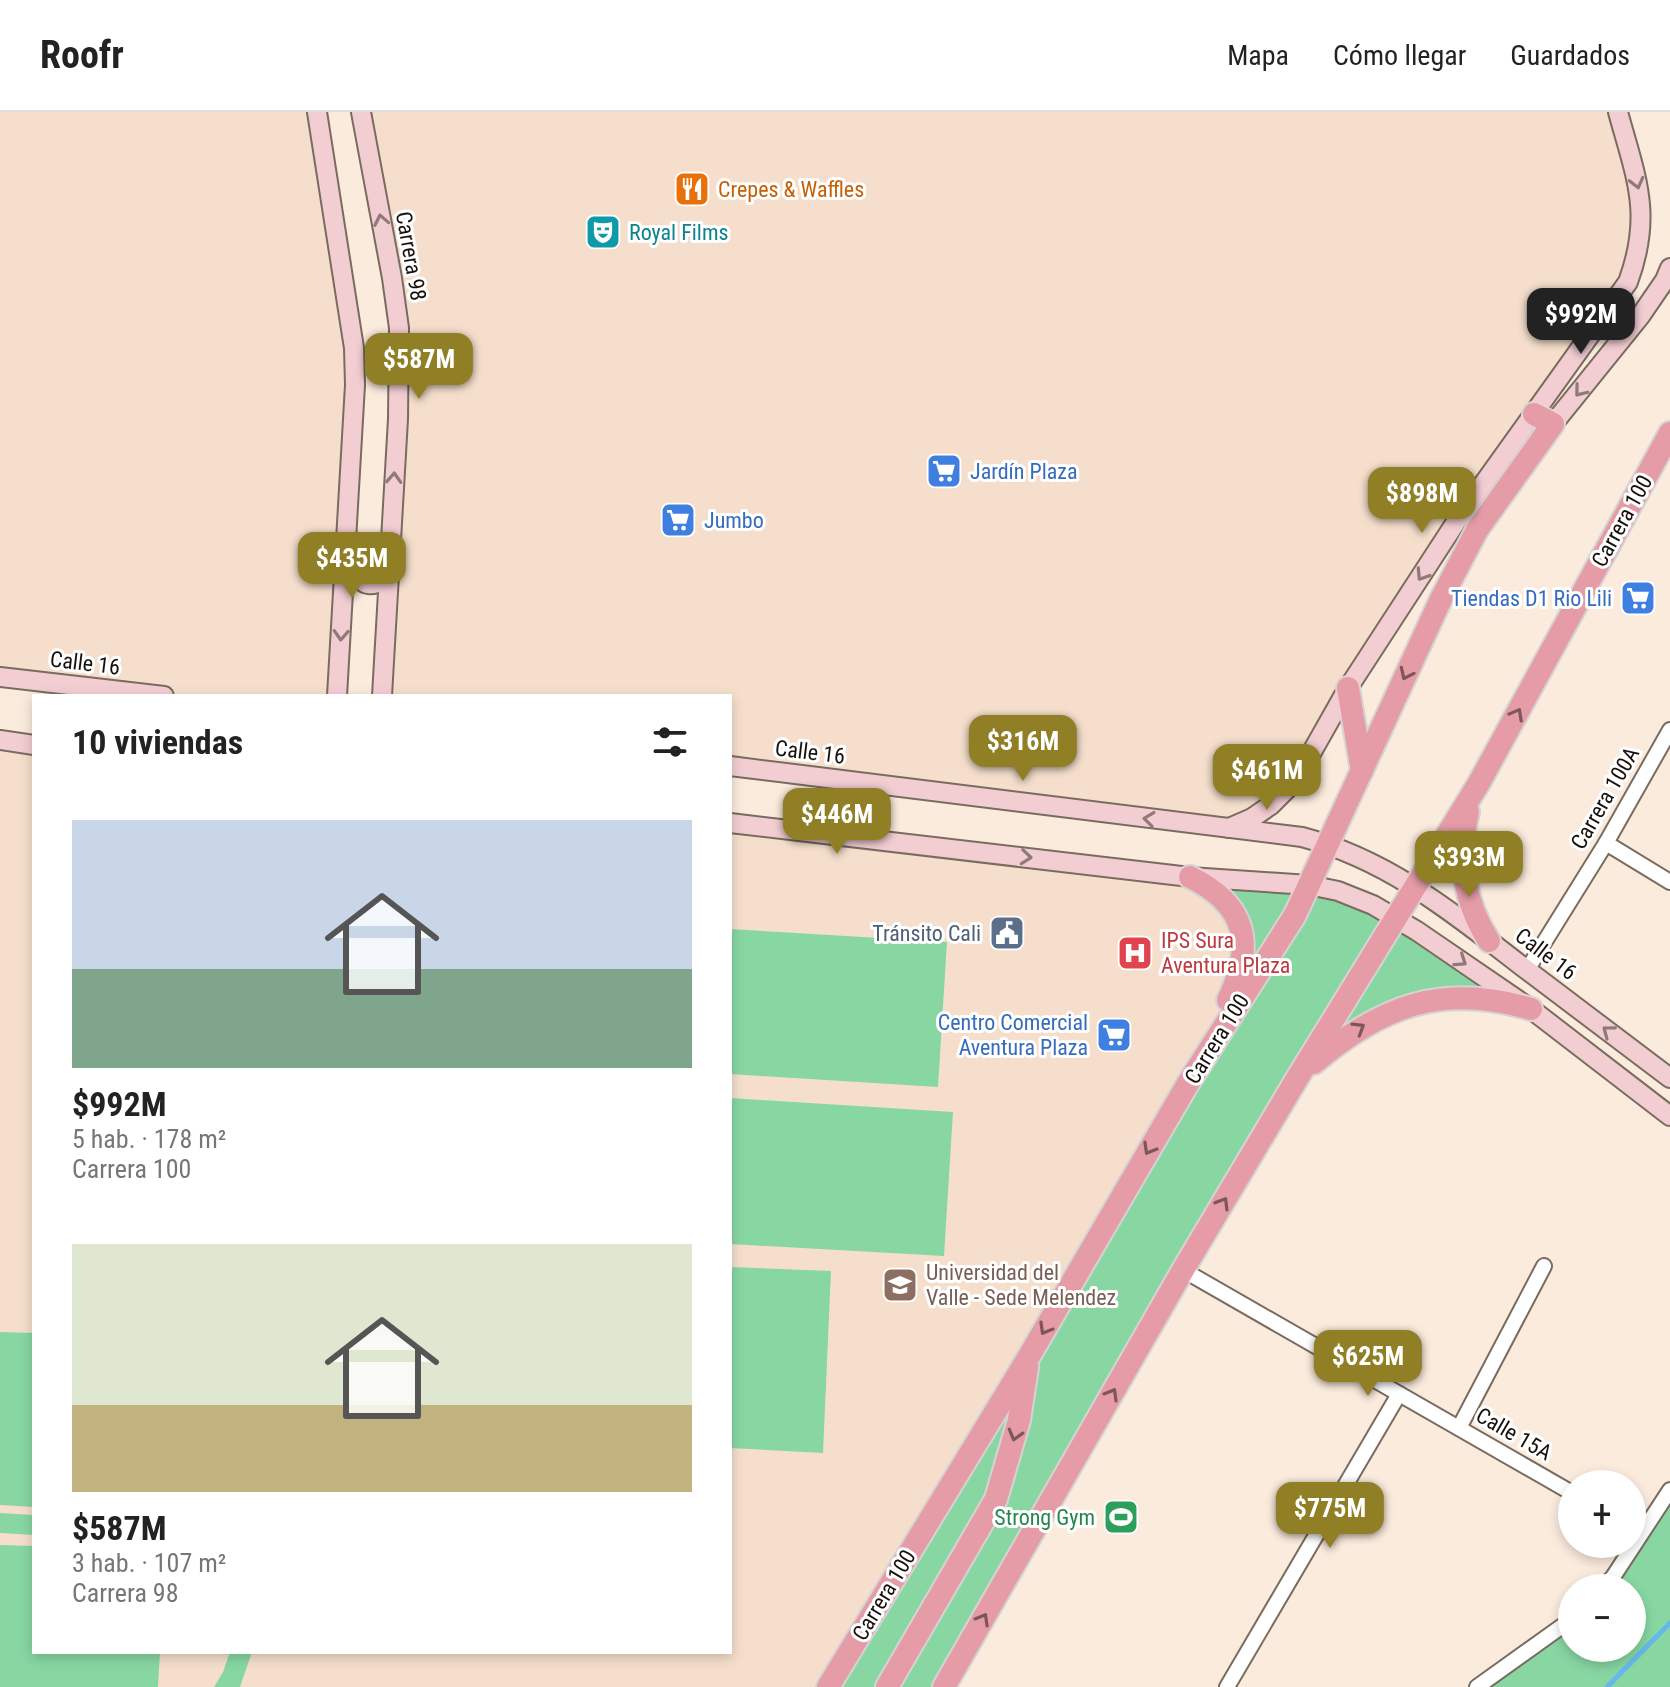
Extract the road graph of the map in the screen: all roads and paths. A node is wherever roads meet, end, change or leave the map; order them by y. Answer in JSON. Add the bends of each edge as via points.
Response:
{"nodes":[{"id":1,"x":317,"y":112,"type":"edge"},
{"id":2,"x":361,"y":112,"type":"edge"},
{"id":3,"x":1618,"y":112,"type":"edge"},
{"id":4,"x":1670,"y":268,"type":"edge"},
{"id":5,"x":1543,"y":419,"type":"junction"},
{"id":6,"x":1670,"y":433,"type":"edge"},
{"id":7,"x":348,"y":518,"type":"junction"},
{"id":8,"x":389,"y":566,"type":"junction"},
{"id":9,"x":0,"y":677,"type":"edge"},
{"id":10,"x":1348,"y":688,"type":"junction"},
{"id":11,"x":147,"y":694,"type":"edge"},
{"id":12,"x":337,"y":694,"type":"edge"},
{"id":13,"x":382,"y":694,"type":"edge"},
{"id":14,"x":1670,"y":730,"type":"edge"},
{"id":15,"x":0,"y":740,"type":"edge"},
{"id":16,"x":32,"y":745,"type":"edge"},
{"id":17,"x":732,"y":766,"type":"edge"},
{"id":18,"x":1362,"y":771,"type":"junction"},
{"id":19,"x":1479,"y":783,"type":"junction"},
{"id":20,"x":732,"y":823,"type":"edge"},
{"id":21,"x":1226,"y":829,"type":"junction"},
{"id":22,"x":1606,"y":843,"type":"junction"},
{"id":23,"x":1327,"y":844,"type":"junction"},
{"id":24,"x":1190,"y":877,"type":"junction"},
{"id":25,"x":1670,"y":882,"type":"edge"},
{"id":26,"x":1309,"y":885,"type":"junction"},
{"id":27,"x":1415,"y":887,"type":"junction"},
{"id":28,"x":1396,"y":918,"type":"junction"},
{"id":29,"x":1489,"y":941,"type":"junction"},
{"id":30,"x":1527,"y":970,"type":"junction"},
{"id":31,"x":1531,"y":1009,"type":"junction"},
{"id":32,"x":1298,"y":1077,"type":"junction"},
{"id":33,"x":1670,"y":1078,"type":"edge"},
{"id":34,"x":1187,"y":1085,"type":"junction"},
{"id":35,"x":1670,"y":1116,"type":"edge"},
{"id":36,"x":1544,"y":1266,"type":"dead end"},
{"id":37,"x":1183,"y":1270,"type":"junction"},
{"id":38,"x":1028,"y":1358,"type":"junction"},
{"id":39,"x":1399,"y":1394,"type":"junction"},
{"id":40,"x":1459,"y":1428,"type":"junction"},
{"id":41,"x":1558,"y":1485,"type":"edge"},
{"id":42,"x":1670,"y":1490,"type":"edge"},
{"id":43,"x":1646,"y":1518,"type":"edge"},
{"id":44,"x":1558,"y":1629,"type":"edge"},
{"id":45,"x":828,"y":1687,"type":"edge"},
{"id":46,"x":887,"y":1687,"type":"edge"},
{"id":47,"x":944,"y":1687,"type":"edge"},
{"id":48,"x":1227,"y":1687,"type":"edge"},
{"id":49,"x":1477,"y":1687,"type":"edge"}],
"edges":[{"from":1,"to":7,"type":"street","via":[[354,348]]},
{"from":8,"to":2,"type":"street","name":"Carrera 98","one_way":true,"via":[[399,328]]},
{"from":3,"to":5,"type":"street","name":"Carrera 100","one_way":true,"via":[[1642,207],[1638,256],[1628,282]]},
{"from":4,"to":5,"type":"street","name":"Carrera 100","one_way":true,"via":[[1641,315]]},
{"from":5,"to":10,"type":"street","name":"Carrera 100","one_way":true,"via":[[1456,522]]},
{"from":5,"to":18,"type":"main road","name":"Carrera 100","one_way":true,"via":[[1441,599]]},
{"from":19,"to":6,"type":"main road","name":"Carrera 100","one_way":true},
{"from":7,"to":8,"type":"street","via":[[356,528],[359,579],[380,583]]},
{"from":7,"to":12,"type":"street","one_way":true},
{"from":8,"to":13,"type":"street","name":"Carrera 98"},
{"from":9,"to":11,"type":"street","name":"Calle 16"},
{"from":10,"to":18,"type":"main road"},
{"from":10,"to":21,"type":"street","name":"Carrera 100","via":[[1296,780],[1271,805]]},
{"from":14,"to":22,"type":"street","name":"Carrera 100A"},
{"from":15,"to":16,"type":"street"},
{"from":21,"to":17,"type":"street","name":"Calle 16","one_way":true},
{"from":18,"to":23,"type":"main road","name":"Carrera 100"},
{"from":19,"to":27,"type":"main road","name":"Carrera 100"},
{"from":19,"to":29,"type":"main road","via":[[1467,814],[1462,858],[1470,901]]},
{"from":20,"to":24,"type":"street","one_way":true},
{"from":21,"to":23,"type":"street","name":"Calle 16"},
{"from":22,"to":25,"type":"street"},
{"from":22,"to":30,"type":"street","name":"Carrera 100A"},
{"from":23,"to":26,"type":"main road","name":"Carrera 100"},
{"from":23,"to":27,"type":"street","name":"Calle 16","via":[[1355,853]]},
{"from":24,"to":26,"type":"street"},
{"from":24,"to":34,"type":"main road","via":[[1225,901],[1245,948],[1235,986]]},
{"from":26,"to":28,"type":"street","via":[[1338,891]]},
{"from":26,"to":34,"type":"main road","name":"Carrera 100"},
{"from":27,"to":28,"type":"main road","name":"Carrera 100"},
{"from":27,"to":29,"type":"street","name":"Calle 16"},
{"from":28,"to":31,"type":"street","one_way":true},
{"from":28,"to":32,"type":"main road","name":"Carrera 100"},
{"from":29,"to":30,"type":"street","name":"Calle 16"},
{"from":33,"to":30,"type":"street","name":"Calle 16","one_way":true},
{"from":32,"to":31,"type":"main road","one_way":true,"via":[[1363,1025],[1411,1006],[1464,998]]},
{"from":31,"to":35,"type":"street"},
{"from":37,"to":32,"type":"main road","name":"Carrera 100","one_way":true},
{"from":34,"to":38,"type":"main road","name":"Carrera 100","one_way":true},
{"from":36,"to":40,"type":"street"},
{"from":37,"to":39,"type":"street","name":"Calle 15A"},
{"from":47,"to":37,"type":"main road","name":"Carrera 100","one_way":true},
{"from":38,"to":45,"type":"main road","name":"Carrera 100"},
{"from":38,"to":46,"type":"main road","one_way":true,"via":[[1019,1420],[996,1499]]},
{"from":39,"to":40,"type":"street","name":"Calle 15A"},
{"from":39,"to":48,"type":"street"},
{"from":40,"to":41,"type":"street","name":"Calle 15A"},
{"from":42,"to":43,"type":"street"},
{"from":44,"to":49,"type":"street"}]}
